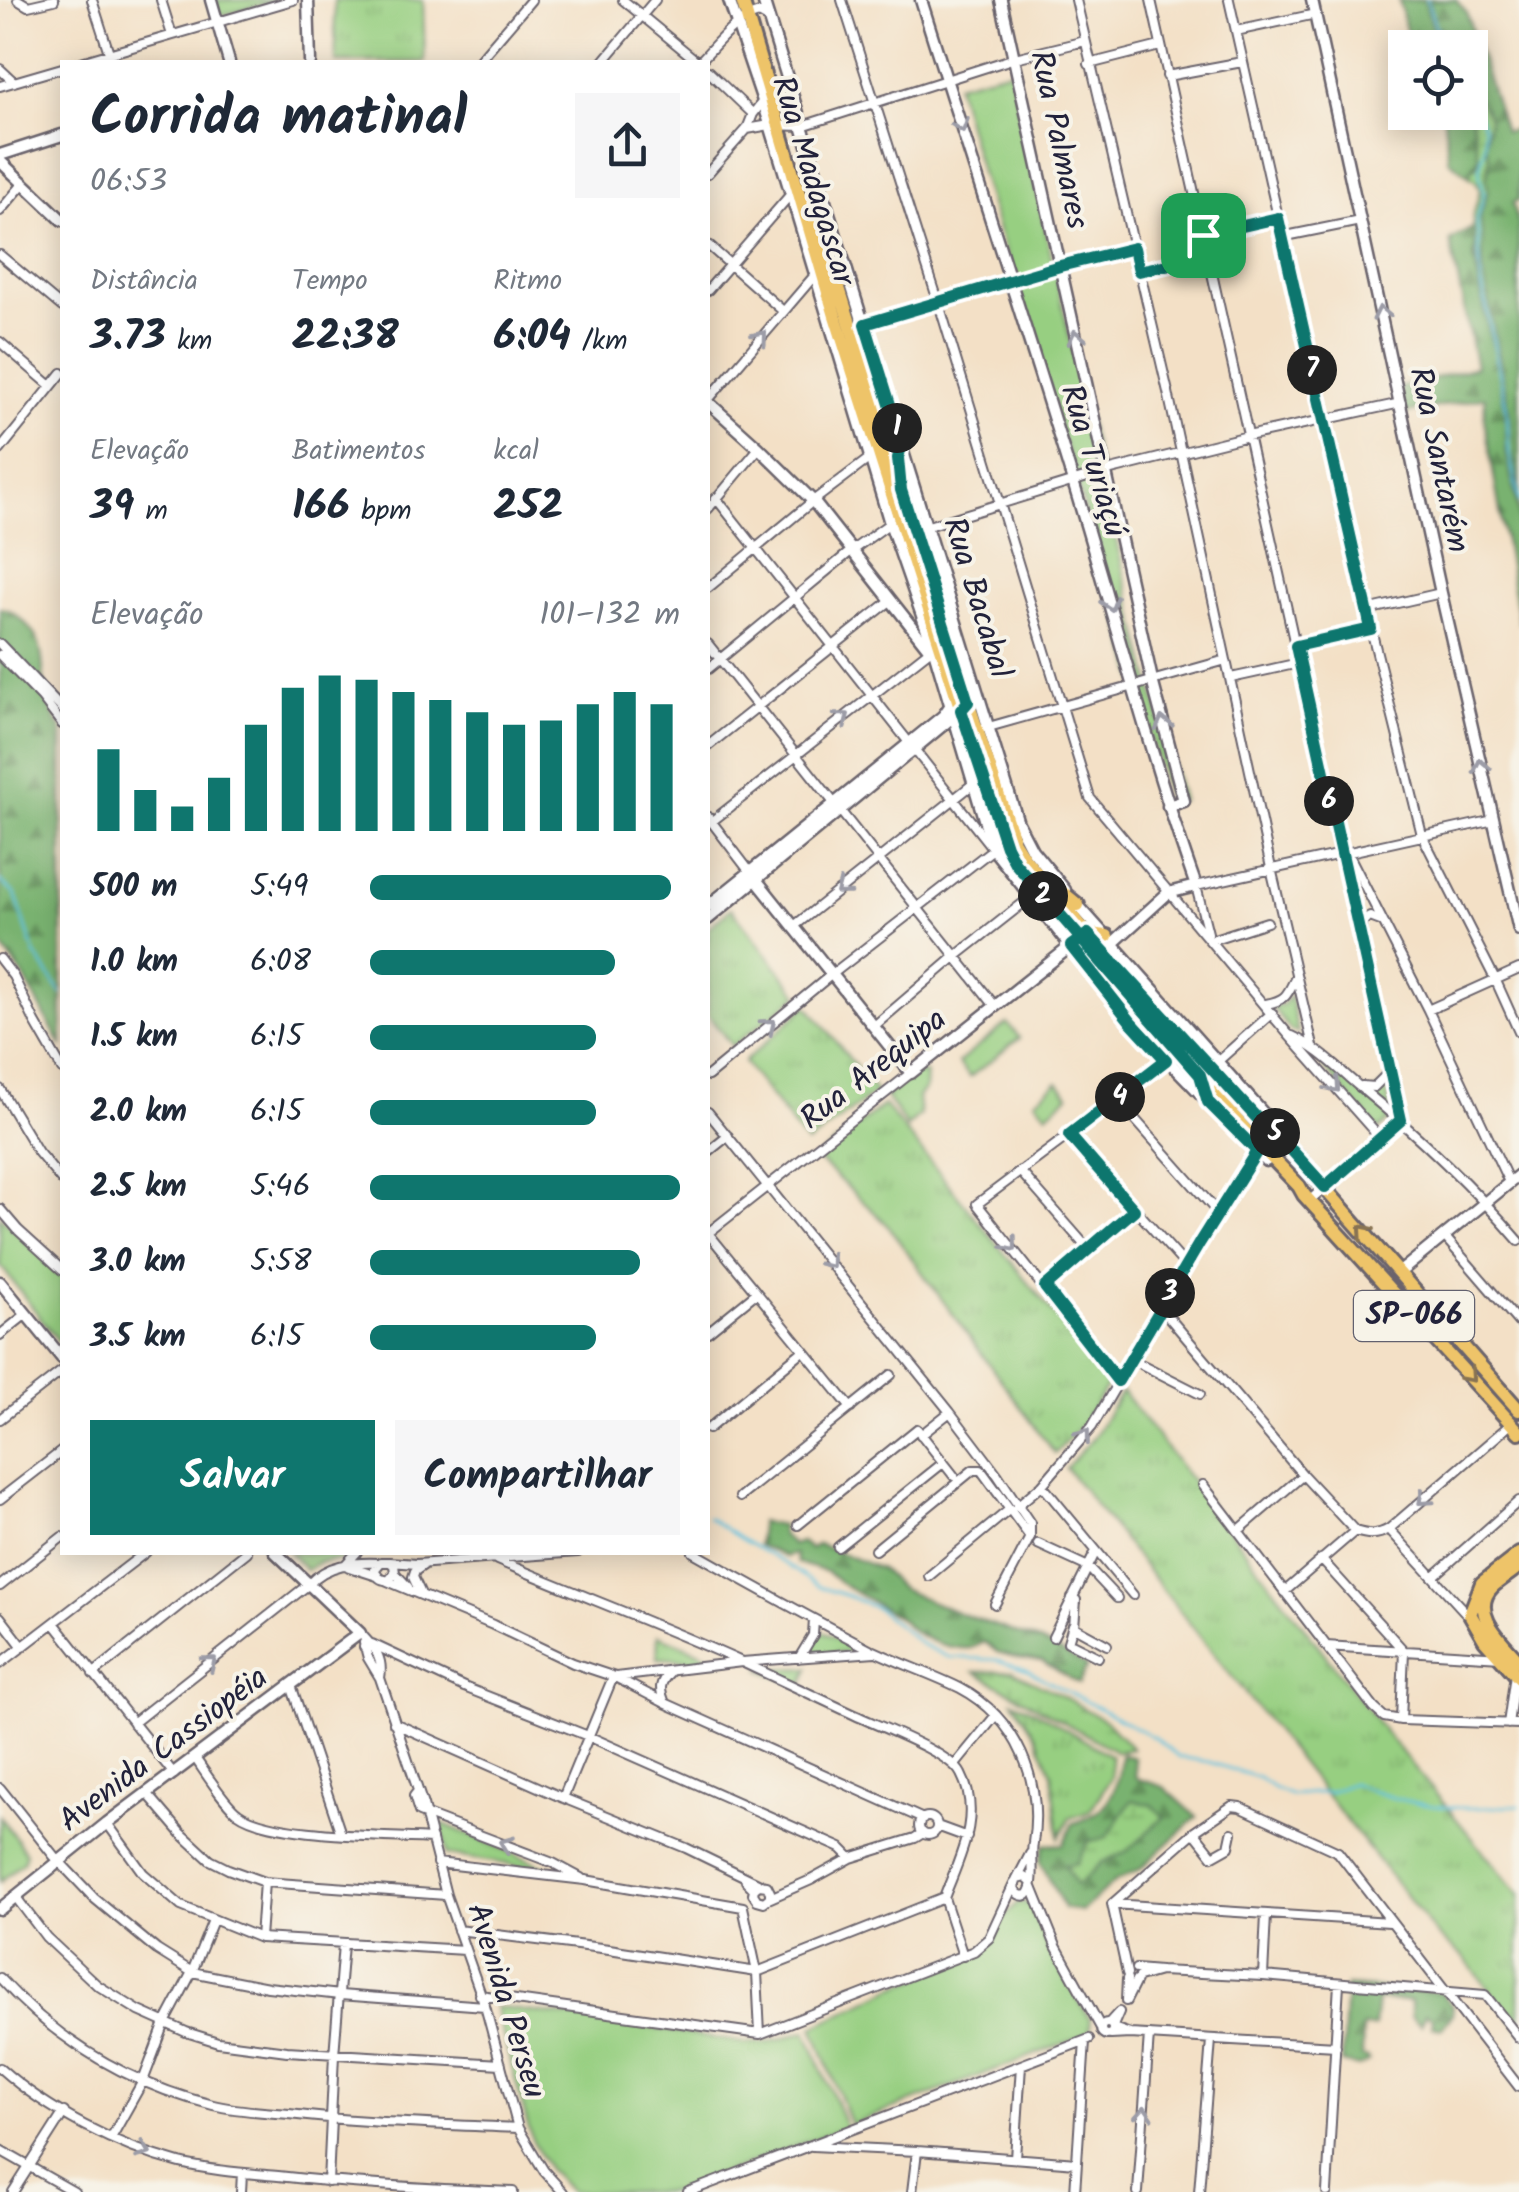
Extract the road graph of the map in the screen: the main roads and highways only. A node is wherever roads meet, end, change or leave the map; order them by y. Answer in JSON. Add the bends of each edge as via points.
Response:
{"nodes":[{"id":1,"x":746,"y":0,"type":"edge"},
{"id":2,"x":785,"y":124,"type":"junction"},
{"id":3,"x":788,"y":188,"type":"road end"},
{"id":4,"x":804,"y":206,"type":"junction"},
{"id":5,"x":864,"y":435,"type":"road end"},
{"id":6,"x":902,"y":443,"type":"road end"},
{"id":7,"x":875,"y":458,"type":"junction"},
{"id":8,"x":901,"y":490,"type":"junction"},
{"id":9,"x":907,"y":540,"type":"junction"},
{"id":10,"x":902,"y":560,"type":"road end"},
{"id":11,"x":920,"y":582,"type":"junction"},
{"id":12,"x":972,"y":730,"type":"junction"},
{"id":13,"x":1024,"y":858,"type":"junction"},
{"id":14,"x":1078,"y":905,"type":"road end"},
{"id":15,"x":1110,"y":939,"type":"road end"},
{"id":16,"x":1080,"y":940,"type":"junction"},
{"id":17,"x":1200,"y":1075,"type":"junction"},
{"id":18,"x":1208,"y":1102,"type":"road end"},
{"id":19,"x":1517,"y":1422,"type":"edge"},
{"id":20,"x":1519,"y":1554,"type":"edge"},
{"id":21,"x":1519,"y":1566,"type":"edge"},
{"id":22,"x":1518,"y":1671,"type":"edge"}],
"edges":[{"from":1,"to":2,"type":"main road","number":"SP-066"},
{"from":2,"to":4,"type":"main road","number":"SP-066"},
{"from":2,"to":8,"type":"main road","number":"SP-066"},
{"from":3,"to":4,"type":"main road"},
{"from":4,"to":7,"type":"main road","number":"SP-066"},
{"from":5,"to":7,"type":"main road"},
{"from":6,"to":8,"type":"main road"},
{"from":7,"to":9,"type":"main road","number":"SP-066"},
{"from":8,"to":11,"type":"main road","number":"SP-066"},
{"from":9,"to":10,"type":"main road"},
{"from":9,"to":11,"type":"main road","number":"SP-066"},
{"from":11,"to":12,"type":"main road","number":"SP-066","via":[[958,709]]},
{"from":12,"to":13,"type":"main road","number":"SP-066"},
{"from":12,"to":16,"type":"main road","number":"SP-066","via":[[1006,846]]},
{"from":13,"to":14,"type":"main road"},
{"from":13,"to":16,"type":"main road","number":"SP-066"},
{"from":15,"to":16,"type":"main road"},
{"from":16,"to":17,"type":"main road","number":"SP-066"},
{"from":19,"to":16,"type":"main road","number":"SP-066","one_way":true,"via":[[1400,1272],[1272,1128]]},
{"from":17,"to":18,"type":"main road"},
{"from":17,"to":19,"type":"main road","number":"SP-066","one_way":true,"via":[[1258,1150]]},
{"from":20,"to":22,"type":"main road","via":[[1482,1583],[1470,1614],[1485,1640]]},
{"from":21,"to":22,"type":"main road","via":[[1489,1589],[1484,1604],[1485,1618]]}]}
